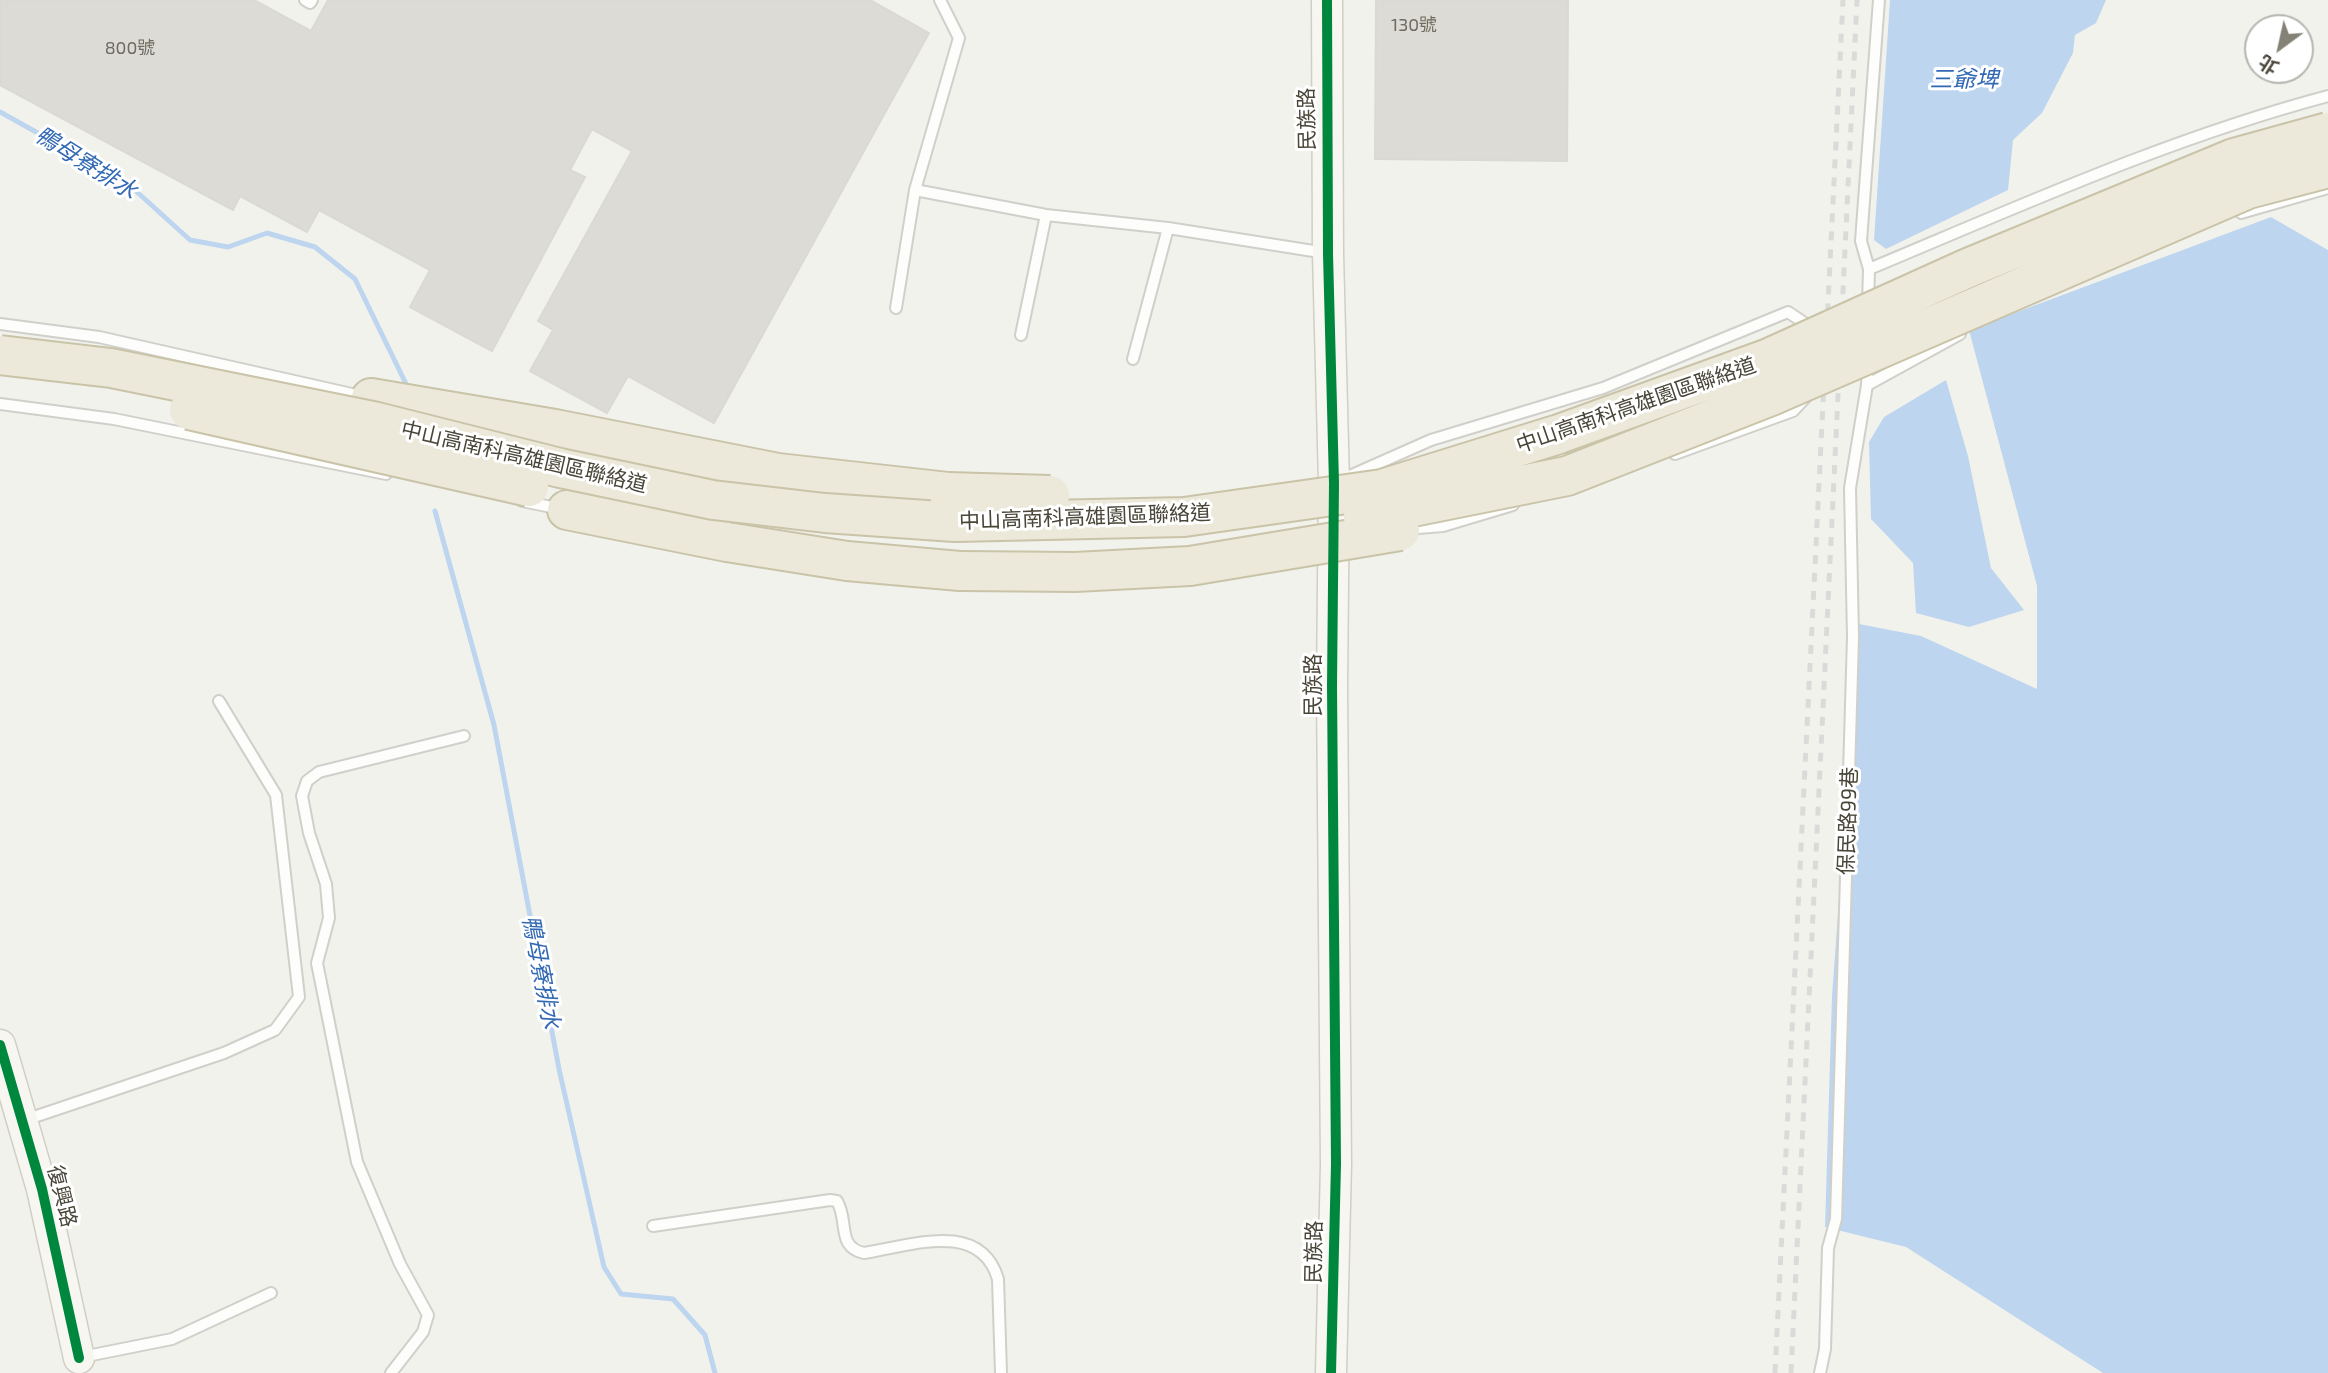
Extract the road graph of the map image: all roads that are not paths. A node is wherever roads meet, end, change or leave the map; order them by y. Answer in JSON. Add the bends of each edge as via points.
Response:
{"nodes":[{"id":1,"x":305,"y":0,"type":"edge"},
{"id":2,"x":312,"y":0,"type":"edge"},
{"id":3,"x":940,"y":0,"type":"edge"},
{"id":4,"x":1327,"y":0,"type":"edge"},
{"id":5,"x":1879,"y":0,"type":"edge"},
{"id":6,"x":2328,"y":96,"type":"edge"},
{"id":7,"x":2328,"y":132,"type":"edge"},
{"id":8,"x":2328,"y":170,"type":"edge"},
{"id":9,"x":2328,"y":188,"type":"edge"},
{"id":10,"x":915,"y":190,"type":"junction"},
{"id":11,"x":2237,"y":204,"type":"junction"},
{"id":12,"x":1046,"y":215,"type":"junction"},
{"id":13,"x":1168,"y":229,"type":"junction"},
{"id":14,"x":1328,"y":254,"type":"junction"},
{"id":15,"x":1869,"y":269,"type":"junction"},
{"id":16,"x":896,"y":308,"type":"dead end"},
{"id":17,"x":1868,"y":321,"type":"dead end"},
{"id":18,"x":0,"y":324,"type":"edge"},
{"id":19,"x":1966,"y":331,"type":"dead end"},
{"id":20,"x":1021,"y":335,"type":"dead end"},
{"id":21,"x":1868,"y":347,"type":"dead end"},
{"id":22,"x":1806,"y":348,"type":"dead end"},
{"id":23,"x":0,"y":355,"type":"edge"},
{"id":24,"x":1133,"y":359,"type":"dead end"},
{"id":25,"x":1806,"y":373,"type":"dead end"},
{"id":26,"x":0,"y":380,"type":"edge"},
{"id":27,"x":1867,"y":385,"type":"junction"},
{"id":28,"x":371,"y":398,"type":"junction"},
{"id":29,"x":0,"y":404,"type":"edge"},
{"id":30,"x":465,"y":426,"type":"dead end"},
{"id":31,"x":1559,"y":434,"type":"junction"},
{"id":32,"x":1666,"y":457,"type":"dead end"},
{"id":33,"x":1567,"y":476,"type":"junction"},
{"id":34,"x":402,"y":477,"type":"dead end"},
{"id":35,"x":1327,"y":484,"type":"junction"},
{"id":36,"x":512,"y":499,"type":"dead end"},
{"id":37,"x":1522,"y":503,"type":"dead end"},
{"id":38,"x":567,"y":510,"type":"junction"},
{"id":39,"x":670,"y":518,"type":"dead end"},
{"id":40,"x":1334,"y":533,"type":"junction"},
{"id":41,"x":1281,"y":539,"type":"dead end"},
{"id":42,"x":219,"y":701,"type":"dead end"},
{"id":43,"x":464,"y":736,"type":"dead end"},
{"id":44,"x":0,"y":1045,"type":"edge"},
{"id":45,"x":11,"y":1121,"type":"edge"},
{"id":46,"x":653,"y":1226,"type":"dead end"},
{"id":47,"x":271,"y":1293,"type":"dead end"},
{"id":48,"x":82,"y":1366,"type":"edge"},
{"id":49,"x":1329,"y":1372,"type":"edge"},
{"id":50,"x":391,"y":1373,"type":"edge"},
{"id":51,"x":1000,"y":1373,"type":"edge"},
{"id":52,"x":1820,"y":1373,"type":"edge"}],
"edges":[{"from":1,"to":2,"type":"lane"},
{"from":3,"to":10,"type":"lane","via":[[959,38]]},
{"from":4,"to":14,"type":"street","name":"民族路"},
{"from":5,"to":15,"type":"lane","via":[[1861,241]]},
{"from":6,"to":15,"type":"lane","via":[[2263,113],[2103,171]]},
{"from":7,"to":31,"type":"highway","name":"中山高南科高雄園區聯絡道","bridge":true,"via":[[2234,158],[1968,268],[1769,358]]},
{"from":8,"to":11,"type":"highway","name":"中山高南科高雄園區聯絡道","bridge":true},
{"from":9,"to":11,"type":"lane","via":[[2253,208]]},
{"from":10,"to":12,"type":"lane"},
{"from":10,"to":16,"type":"lane"},
{"from":11,"to":33,"type":"highway","name":"中山高南科高雄園區聯絡道","bridge":true},
{"from":12,"to":13,"type":"lane"},
{"from":12,"to":20,"type":"lane"},
{"from":13,"to":14,"type":"lane"},
{"from":13,"to":24,"type":"lane"},
{"from":14,"to":35,"type":"street","name":"民族路"},
{"from":15,"to":17,"type":"lane"},
{"from":18,"to":28,"type":"lane","via":[[99,337]]},
{"from":19,"to":27,"type":"lane"},
{"from":21,"to":27,"type":"lane","name":"保民路99巷"},
{"from":22,"to":35,"type":"lane","via":[[1806,324],[1788,312],[1603,388],[1432,440]]},
{"from":23,"to":31,"type":"highway","name":"中山高南科高雄園區聯絡道","bridge":true,"via":[[111,368],[373,421],[560,468],[713,499],[955,522],[1184,517],[1355,493],[1382,489]]},
{"from":25,"to":32,"type":"lane","via":[[1807,397],[1793,411]]},
{"from":26,"to":33,"type":"highway","name":"中山高南科高雄園區聯絡道","bridge":true,"via":[[120,394],[589,500],[778,535],[952,547],[1183,544],[1373,516]]},
{"from":27,"to":52,"type":"lane","name":"保民路99巷","via":[[1850,488],[1853,637],[1836,1219],[1828,1248]]},
{"from":28,"to":30,"type":"lane"},
{"from":28,"to":31,"type":"highway","bridge":true,"via":[[778,473],[948,492],[1073,496],[1201,490]]},
{"from":29,"to":34,"type":"lane","via":[[114,419]]},
{"from":33,"to":38,"type":"highway","bridge":true,"via":[[1391,534],[1190,566],[1075,572],[960,571],[820,557]]},
{"from":35,"to":40,"type":"street","name":"民族路"},
{"from":36,"to":38,"type":"lane"},
{"from":37,"to":40,"type":"lane","via":[[1443,526]]},
{"from":38,"to":39,"type":"lane"},
{"from":40,"to":41,"type":"lane"},
{"from":40,"to":49,"type":"street","name":"民族路","via":[[1336,1164]]},
{"from":42,"to":45,"type":"lane","via":[[276,795],[299,997],[275,1030],[224,1053]]},
{"from":43,"to":50,"type":"lane","via":[[319,772],[307,780],[302,796],[326,884],[329,918],[317,963],[356,1162],[400,1264],[428,1315],[424,1332]]},
{"from":44,"to":45,"type":"street","name":"復興路"},
{"from":45,"to":48,"type":"street","name":"復興路","via":[[42,1189]]},
{"from":46,"to":51,"type":"lane","via":[[837,1200],[846,1242],[854,1251],[963,1241],[993,1264],[998,1279]]},
{"from":47,"to":48,"type":"lane","via":[[172,1339]]}]}
